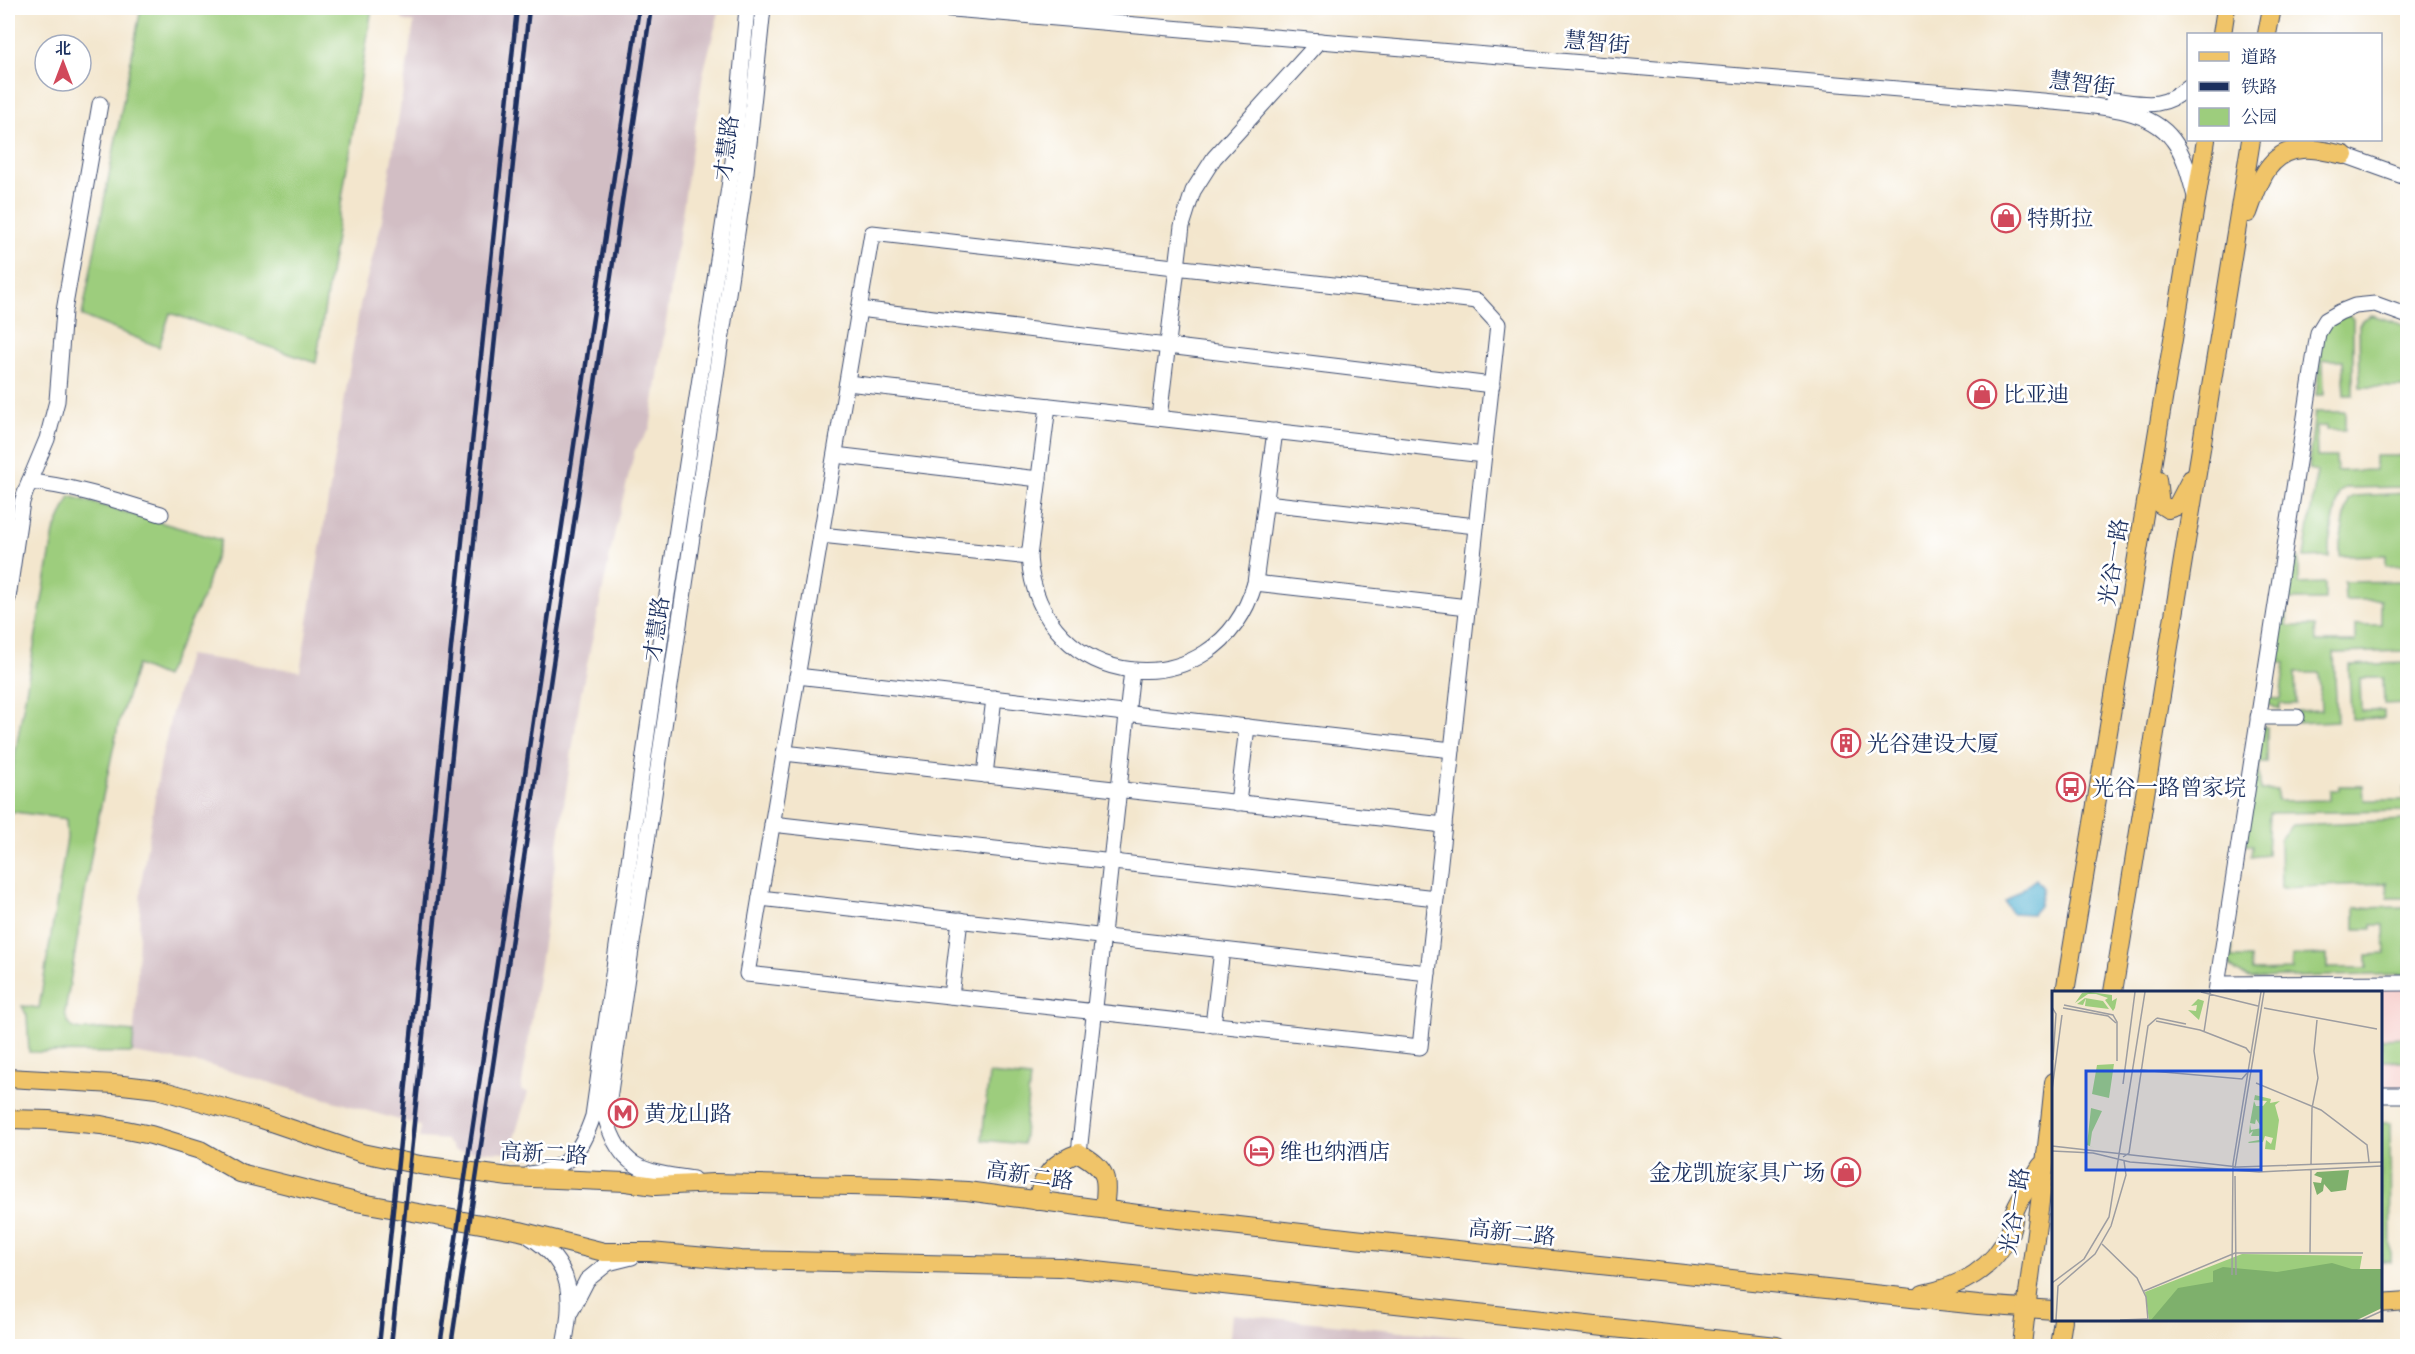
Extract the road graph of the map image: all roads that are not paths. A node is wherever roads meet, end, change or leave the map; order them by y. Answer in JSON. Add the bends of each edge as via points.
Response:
{"nodes":[{"id":1,"x":747,"y":8,"type":"edge"},
{"id":2,"x":763,"y":8,"type":"edge"},
{"id":3,"x":942,"y":8,"type":"edge"},
{"id":4,"x":1056,"y":8,"type":"edge"},
{"id":5,"x":2226,"y":8,"type":"edge"},
{"id":6,"x":2272,"y":8,"type":"edge"},
{"id":7,"x":2215,"y":33,"type":"edge"},
{"id":8,"x":2222,"y":33,"type":"edge"},
{"id":9,"x":2267,"y":33,"type":"edge"},
{"id":10,"x":1320,"y":41,"type":"junction"},
{"id":11,"x":2187,"y":88,"type":"edge"},
{"id":12,"x":100,"y":104,"type":"dead end"},
{"id":13,"x":2206,"y":141,"type":"edge"},
{"id":14,"x":2251,"y":141,"type":"edge"},
{"id":15,"x":2318,"y":141,"type":"edge"},
{"id":16,"x":2344,"y":155,"type":"junction"},
{"id":17,"x":2408,"y":178,"type":"edge"},
{"id":18,"x":2196,"y":201,"type":"junction"},
{"id":19,"x":2235,"y":247,"type":"junction"},
{"id":20,"x":1177,"y":268,"type":"junction"},
{"id":21,"x":860,"y":309,"type":"junction"},
{"id":22,"x":2408,"y":316,"type":"edge"},
{"id":23,"x":1167,"y":346,"type":"junction"},
{"id":24,"x":847,"y":383,"type":"junction"},
{"id":25,"x":1492,"y":385,"type":"junction"},
{"id":26,"x":1048,"y":406,"type":"junction"},
{"id":27,"x":1159,"y":418,"type":"junction"},
{"id":28,"x":1275,"y":431,"type":"junction"},
{"id":29,"x":2157,"y":441,"type":"junction"},
{"id":30,"x":2202,"y":446,"type":"junction"},
{"id":31,"x":835,"y":455,"type":"junction"},
{"id":32,"x":1484,"y":455,"type":"junction"},
{"id":33,"x":1039,"y":478,"type":"junction"},
{"id":34,"x":29,"y":482,"type":"junction"},
{"id":35,"x":1266,"y":503,"type":"junction"},
{"id":36,"x":161,"y":514,"type":"dead end"},
{"id":37,"x":1476,"y":526,"type":"junction"},
{"id":38,"x":821,"y":535,"type":"junction"},
{"id":39,"x":1029,"y":556,"type":"junction"},
{"id":40,"x":1255,"y":583,"type":"junction"},
{"id":41,"x":8,"y":598,"type":"edge"},
{"id":42,"x":1468,"y":607,"type":"junction"},
{"id":43,"x":1132,"y":670,"type":"junction"},
{"id":44,"x":797,"y":676,"type":"junction"},
{"id":45,"x":994,"y":698,"type":"junction"},
{"id":46,"x":1127,"y":714,"type":"junction"},
{"id":47,"x":2258,"y":717,"type":"junction"},
{"id":48,"x":2297,"y":717,"type":"dead end"},
{"id":49,"x":1247,"y":727,"type":"junction"},
{"id":50,"x":1452,"y":750,"type":"junction"},
{"id":51,"x":784,"y":753,"type":"junction"},
{"id":52,"x":985,"y":775,"type":"junction"},
{"id":53,"x":1119,"y":789,"type":"junction"},
{"id":54,"x":1238,"y":803,"type":"junction"},
{"id":55,"x":772,"y":824,"type":"junction"},
{"id":56,"x":1444,"y":825,"type":"junction"},
{"id":57,"x":1111,"y":862,"type":"junction"},
{"id":58,"x":760,"y":898,"type":"junction"},
{"id":59,"x":1436,"y":898,"type":"junction"},
{"id":60,"x":960,"y":920,"type":"junction"},
{"id":61,"x":1103,"y":936,"type":"junction"},
{"id":62,"x":1222,"y":950,"type":"junction"},
{"id":63,"x":1428,"y":973,"type":"junction"},
{"id":64,"x":2408,"y":983,"type":"edge"},
{"id":65,"x":2217,"y":988,"type":"edge"},
{"id":66,"x":2065,"y":991,"type":"edge"},
{"id":67,"x":2113,"y":991,"type":"edge"},
{"id":68,"x":951,"y":996,"type":"junction"},
{"id":69,"x":1094,"y":1012,"type":"junction"},
{"id":70,"x":1213,"y":1025,"type":"junction"},
{"id":71,"x":8,"y":1078,"type":"edge"},
{"id":72,"x":2382,"y":1095,"type":"edge"},
{"id":73,"x":2408,"y":1095,"type":"edge"},
{"id":74,"x":2052,"y":1103,"type":"edge"},
{"id":75,"x":8,"y":1119,"type":"edge"},
{"id":76,"x":1079,"y":1153,"type":"junction"},
{"id":77,"x":2047,"y":1157,"type":"junction"},
{"id":78,"x":509,"y":1177,"type":"junction"},
{"id":79,"x":714,"y":1183,"type":"junction"},
{"id":80,"x":1037,"y":1201,"type":"junction"},
{"id":81,"x":1104,"y":1209,"type":"junction"},
{"id":82,"x":520,"y":1231,"type":"junction"},
{"id":83,"x":650,"y":1252,"type":"junction"},
{"id":84,"x":1908,"y":1297,"type":"junction"},
{"id":85,"x":2408,"y":1301,"type":"edge"},
{"id":86,"x":2382,"y":1303,"type":"edge"},
{"id":87,"x":2026,"y":1308,"type":"junction"},
{"id":88,"x":2052,"y":1310,"type":"edge"},
{"id":89,"x":571,"y":1311,"type":"junction"},
{"id":90,"x":2062,"y":1321,"type":"edge"},
{"id":91,"x":564,"y":1347,"type":"edge"},
{"id":92,"x":1777,"y":1347,"type":"edge"},
{"id":93,"x":2022,"y":1347,"type":"edge"},
{"id":94,"x":2059,"y":1347,"type":"edge"}],
"edges":[{"from":1,"to":78,"type":"street","name":"才慧路","via":[[733,160],[593,1116],[576,1153],[565,1164],[546,1172]]},
{"from":2,"to":79,"type":"street","name":"才慧路","via":[[746,172],[606,1119],[622,1155],[633,1166]]},
{"from":3,"to":10,"type":"street","name":"慧智街"},
{"from":4,"to":11,"type":"street","name":"慧智街","via":[[2150,104],[2172,100]]},
{"from":5,"to":7,"type":"street"},
{"from":5,"to":8,"type":"main road"},
{"from":6,"to":9,"type":"main road"},
{"from":10,"to":18,"type":"street","name":"慧智街","via":[[2031,100],[2127,112],[2150,118],[2173,140],[2183,158]]},
{"from":10,"to":20,"type":"street","via":[[1201,175],[1186,209]]},
{"from":12,"to":34,"type":"street","via":[[64,311],[57,401]]},
{"from":13,"to":18,"type":"main road","name":"光谷一路"},
{"from":14,"to":19,"type":"main road"},
{"from":15,"to":16,"type":"main road"},
{"from":16,"to":17,"type":"street"},
{"from":16,"to":19,"type":"main road","via":[[2304,148],[2289,151],[2273,163],[2262,174]]},
{"from":18,"to":29,"type":"main road","name":"光谷一路"},
{"from":19,"to":30,"type":"main road"},
{"from":20,"to":21,"type":"street","via":[[872,234]]},
{"from":20,"to":23,"type":"street"},
{"from":20,"to":25,"type":"street","via":[[1477,301],[1498,324]]},
{"from":21,"to":23,"type":"street"},
{"from":21,"to":24,"type":"street"},
{"from":22,"to":47,"type":"street","via":[[2375,304],[2355,306],[2326,320],[2318,333]]},
{"from":23,"to":25,"type":"street"},
{"from":23,"to":27,"type":"street"},
{"from":24,"to":26,"type":"street"},
{"from":24,"to":31,"type":"street"},
{"from":25,"to":32,"type":"street"},
{"from":26,"to":27,"type":"street"},
{"from":26,"to":33,"type":"street"},
{"from":27,"to":28,"type":"street"},
{"from":28,"to":32,"type":"street"},
{"from":28,"to":35,"type":"street"},
{"from":29,"to":30,"type":"main road","via":[[2160,504],[2168,509],[2177,506],[2187,489]]},
{"from":29,"to":66,"type":"main road","name":"光谷一路"},
{"from":30,"to":67,"type":"main road"},
{"from":31,"to":33,"type":"street"},
{"from":31,"to":38,"type":"street"},
{"from":32,"to":37,"type":"street"},
{"from":33,"to":39,"type":"street"},
{"from":34,"to":36,"type":"street","via":[[52,484]]},
{"from":34,"to":41,"type":"street","via":[[22,502]]},
{"from":35,"to":37,"type":"street"},
{"from":35,"to":40,"type":"street"},
{"from":37,"to":42,"type":"street"},
{"from":38,"to":39,"type":"street"},
{"from":38,"to":44,"type":"street"},
{"from":39,"to":43,"type":"street","via":[[1035,591],[1058,632],[1097,662]]},
{"from":40,"to":42,"type":"street"},
{"from":40,"to":43,"type":"street","via":[[1240,618],[1225,637],[1206,651],[1165,669]]},
{"from":42,"to":50,"type":"street"},
{"from":43,"to":46,"type":"street"},
{"from":44,"to":45,"type":"street"},
{"from":44,"to":51,"type":"street"},
{"from":45,"to":46,"type":"street"},
{"from":45,"to":52,"type":"street"},
{"from":46,"to":49,"type":"street"},
{"from":46,"to":53,"type":"street"},
{"from":47,"to":48,"type":"street"},
{"from":47,"to":65,"type":"street"},
{"from":49,"to":50,"type":"street"},
{"from":49,"to":54,"type":"street"},
{"from":50,"to":56,"type":"street"},
{"from":51,"to":52,"type":"street"},
{"from":51,"to":55,"type":"street"},
{"from":52,"to":53,"type":"street"},
{"from":53,"to":54,"type":"street"},
{"from":53,"to":57,"type":"street"},
{"from":54,"to":56,"type":"street"},
{"from":55,"to":57,"type":"street"},
{"from":55,"to":58,"type":"street"},
{"from":56,"to":59,"type":"street"},
{"from":57,"to":59,"type":"street"},
{"from":57,"to":61,"type":"street"},
{"from":58,"to":60,"type":"street"},
{"from":58,"to":68,"type":"street","via":[[747,974]]},
{"from":59,"to":63,"type":"street"},
{"from":60,"to":61,"type":"street"},
{"from":60,"to":68,"type":"street"},
{"from":61,"to":62,"type":"street"},
{"from":61,"to":69,"type":"street"},
{"from":62,"to":63,"type":"street"},
{"from":62,"to":70,"type":"street"},
{"from":63,"to":70,"type":"street","via":[[1420,1047]]},
{"from":64,"to":65,"type":"street"},
{"from":68,"to":69,"type":"street"},
{"from":69,"to":70,"type":"street"},
{"from":69,"to":76,"type":"street"},
{"from":71,"to":78,"type":"main road","name":"高新二路","via":[[157,1089],[362,1153]]},
{"from":72,"to":73,"type":"street"},
{"from":74,"to":77,"type":"main road","name":"光谷一路"},
{"from":75,"to":82,"type":"main road","via":[[101,1125],[200,1150],[240,1173],[356,1202]]},
{"from":76,"to":80,"type":"main road","via":[[1050,1169]]},
{"from":76,"to":81,"type":"main road","via":[[1096,1163],[1105,1176]]},
{"from":77,"to":84,"type":"main road","via":[[2016,1209],[2010,1232],[1994,1258],[1949,1289]]},
{"from":77,"to":87,"type":"main road","name":"光谷一路"},
{"from":78,"to":79,"type":"main road","name":"高新二路","via":[[655,1186]]},
{"from":79,"to":80,"type":"main road","name":"高新二路","via":[[898,1186]]},
{"from":80,"to":81,"type":"main road","name":"高新二路"},
{"from":81,"to":84,"type":"main road","name":"高新二路"},
{"from":82,"to":83,"type":"main road","via":[[604,1252]]},
{"from":82,"to":89,"type":"street","via":[[547,1247],[564,1272]]},
{"from":83,"to":89,"type":"street","via":[[608,1263],[587,1280]]},
{"from":83,"to":92,"type":"main road","via":[[741,1260],[1084,1269]]},
{"from":84,"to":87,"type":"main road","name":"高新二路"},
{"from":85,"to":86,"type":"main road"},
{"from":87,"to":88,"type":"main road","name":"高新二路"},
{"from":87,"to":93,"type":"main road","name":"光谷一路"},
{"from":89,"to":91,"type":"street"},
{"from":90,"to":94,"type":"main road"}]}
